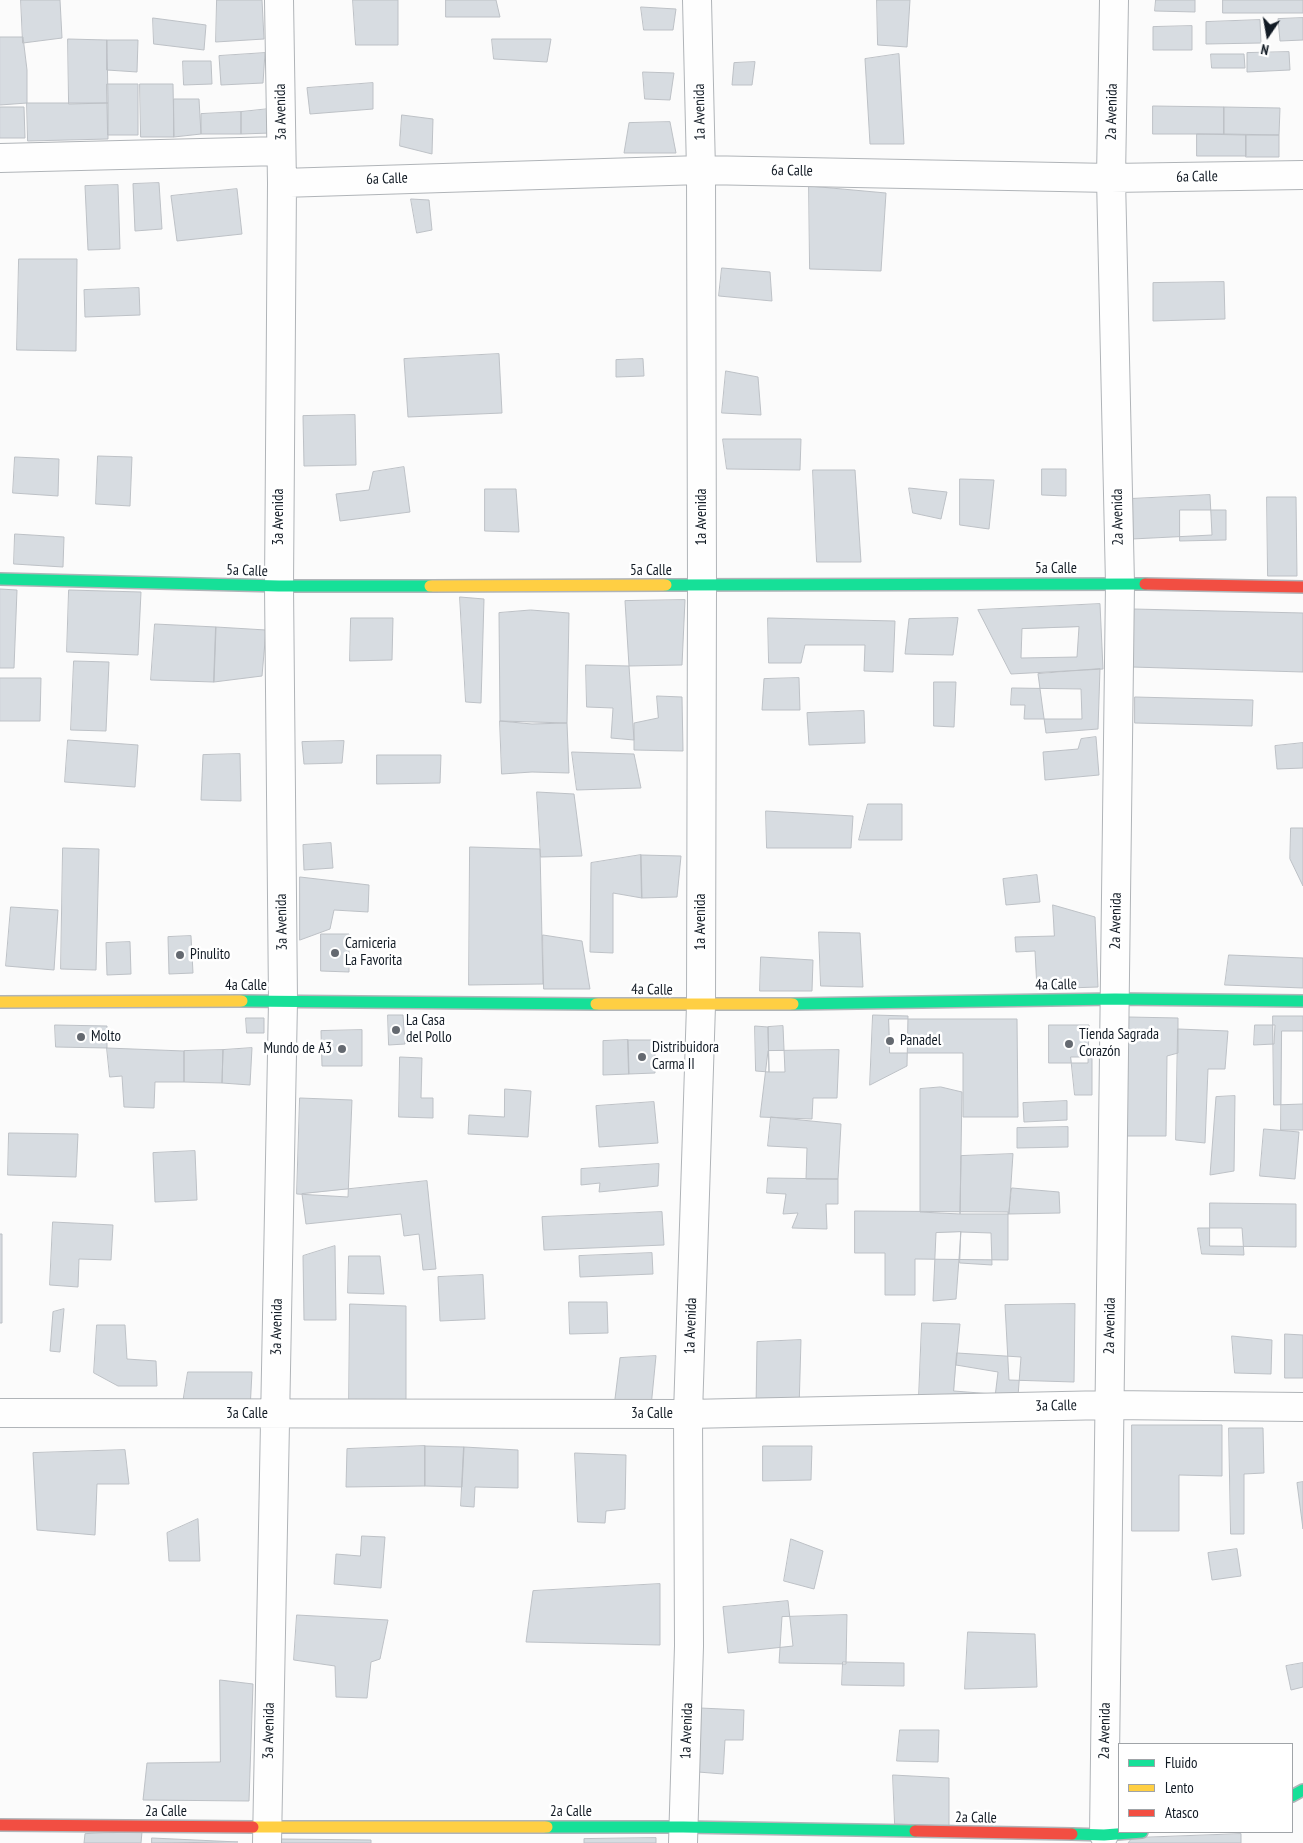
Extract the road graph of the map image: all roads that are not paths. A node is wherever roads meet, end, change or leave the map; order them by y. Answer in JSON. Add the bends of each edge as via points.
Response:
{"nodes":[{"id":1,"x":279,"y":0,"type":"edge"},
{"id":2,"x":697,"y":0,"type":"edge"},
{"id":3,"x":1114,"y":0,"type":"edge"},
{"id":4,"x":281,"y":151,"type":"junction"},
{"id":5,"x":0,"y":158,"type":"edge"},
{"id":6,"x":701,"y":170,"type":"junction"},
{"id":7,"x":1303,"y":175,"type":"edge"},
{"id":8,"x":1111,"y":178,"type":"junction"},
{"id":9,"x":282,"y":183,"type":"junction"},
{"id":10,"x":0,"y":579,"type":"edge"},
{"id":11,"x":1120,"y":584,"type":"junction"},
{"id":12,"x":279,"y":586,"type":"junction"},
{"id":13,"x":702,"y":586,"type":"junction"},
{"id":14,"x":1303,"y":587,"type":"edge"},
{"id":15,"x":1115,"y":999,"type":"junction"},
{"id":16,"x":283,"y":1001,"type":"junction"},
{"id":17,"x":1303,"y":1001,"type":"edge"},
{"id":18,"x":0,"y":1002,"type":"edge"},
{"id":19,"x":701,"y":1005,"type":"junction"},
{"id":20,"x":1109,"y":1405,"type":"junction"},
{"id":21,"x":1303,"y":1407,"type":"edge"},
{"id":22,"x":0,"y":1413,"type":"edge"},
{"id":23,"x":276,"y":1414,"type":"junction"},
{"id":24,"x":688,"y":1414,"type":"junction"},
{"id":25,"x":0,"y":1825,"type":"edge"},
{"id":26,"x":1137,"y":1833,"type":"edge"},
{"id":27,"x":267,"y":1835,"type":"edge"},
{"id":28,"x":683,"y":1835,"type":"edge"},
{"id":29,"x":1104,"y":1839,"type":"edge"}],
"edges":[{"from":1,"to":4,"type":"street","name":"3a Avenida"},
{"from":2,"to":6,"type":"street","name":"1a Avenida"},
{"from":3,"to":8,"type":"street","name":"2a Avenida"},
{"from":4,"to":5,"type":"street"},
{"from":4,"to":9,"type":"street","name":"3a Avenida"},
{"from":6,"to":8,"type":"street","name":"6a Calle"},
{"from":6,"to":9,"type":"street","name":"6a Calle"},
{"from":6,"to":13,"type":"street","name":"1a Avenida"},
{"from":7,"to":8,"type":"street","name":"6a Calle"},
{"from":8,"to":11,"type":"street","name":"2a Avenida"},
{"from":9,"to":12,"type":"street","name":"3a Avenida"},
{"from":10,"to":12,"type":"street","name":"5a Calle"},
{"from":11,"to":13,"type":"street","name":"5a Calle"},
{"from":11,"to":14,"type":"street","name":"5a Calle"},
{"from":11,"to":15,"type":"street","name":"2a Avenida"},
{"from":12,"to":13,"type":"street","name":"5a Calle"},
{"from":12,"to":16,"type":"street","name":"3a Avenida"},
{"from":13,"to":19,"type":"street","name":"1a Avenida"},
{"from":15,"to":17,"type":"street","name":"4a Calle"},
{"from":15,"to":19,"type":"street","name":"4a Calle"},
{"from":15,"to":20,"type":"street","name":"2a Avenida"},
{"from":16,"to":18,"type":"street","name":"4a Calle"},
{"from":16,"to":19,"type":"street","name":"4a Calle"},
{"from":16,"to":23,"type":"street","name":"3a Avenida"},
{"from":19,"to":24,"type":"street","name":"1a Avenida"},
{"from":20,"to":21,"type":"street","name":"3a Calle"},
{"from":20,"to":24,"type":"street","name":"3a Calle"},
{"from":20,"to":29,"type":"street","name":"2a Avenida"},
{"from":22,"to":23,"type":"street","name":"3a Calle"},
{"from":23,"to":24,"type":"street","name":"3a Calle"},
{"from":23,"to":27,"type":"street","name":"3a Avenida"},
{"from":24,"to":28,"type":"street","name":"1a Avenida","via":[[689,1646]]},
{"from":25,"to":27,"type":"street","name":"2a Calle","via":[[175,1827]]},
{"from":26,"to":29,"type":"street","name":"2a Calle"},
{"from":27,"to":28,"type":"street","name":"2a Calle"},
{"from":28,"to":29,"type":"street","name":"2a Calle"}]}
